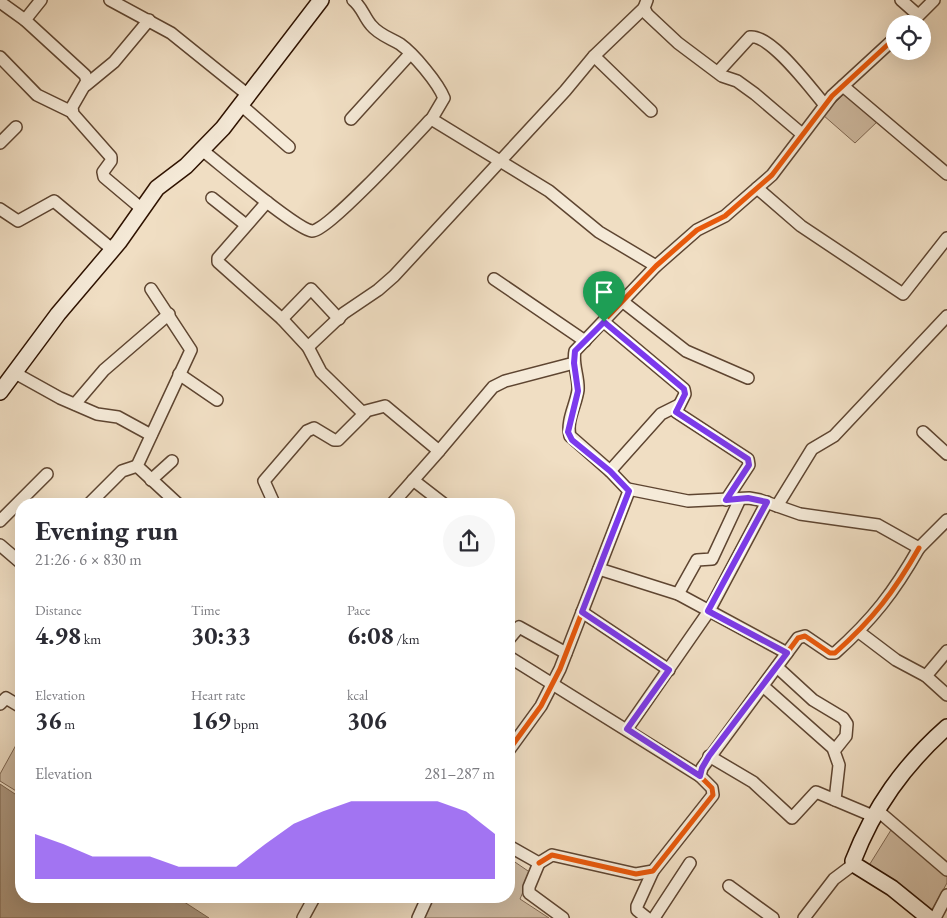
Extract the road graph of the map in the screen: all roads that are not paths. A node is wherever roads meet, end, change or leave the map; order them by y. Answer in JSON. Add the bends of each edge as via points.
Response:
{"nodes":[{"id":1,"x":41,"y":0,"type":"edge"},
{"id":2,"x":110,"y":0,"type":"edge"},
{"id":3,"x":320,"y":0,"type":"edge"},
{"id":4,"x":353,"y":0,"type":"edge"},
{"id":5,"x":901,"y":0,"type":"edge"},
{"id":6,"x":934,"y":0,"type":"edge"},
{"id":7,"x":0,"y":2,"type":"edge"},
{"id":8,"x":646,"y":4,"type":"edge"},
{"id":9,"x":918,"y":15,"type":"joint"},
{"id":10,"x":25,"y":20,"type":"junction"},
{"id":11,"x":149,"y":20,"type":"junction"},
{"id":12,"x":886,"y":46,"type":"edge"},
{"id":13,"x":410,"y":54,"type":"junction"},
{"id":14,"x":594,"y":56,"type":"junction"},
{"id":15,"x":0,"y":57,"type":"edge"},
{"id":16,"x":718,"y":72,"type":"junction"},
{"id":17,"x":86,"y":85,"type":"junction"},
{"id":18,"x":843,"y":86,"type":"junction"},
{"id":19,"x":244,"y":100,"type":"junction"},
{"id":20,"x":825,"y":105,"type":"junction"},
{"id":21,"x":651,"y":111,"type":"dead end"},
{"id":22,"x":72,"y":112,"type":"junction"},
{"id":23,"x":351,"y":119,"type":"dead end"},
{"id":24,"x":432,"y":120,"type":"junction"},
{"id":25,"x":16,"y":127,"type":"dead end"},
{"id":26,"x":802,"y":134,"type":"junction"},
{"id":27,"x":0,"y":143,"type":"edge"},
{"id":28,"x":289,"y":147,"type":"dead end"},
{"id":29,"x":202,"y":150,"type":"junction"},
{"id":30,"x":500,"y":159,"type":"junction"},
{"id":31,"x":947,"y":174,"type":"edge"},
{"id":32,"x":757,"y":188,"type":"junction"},
{"id":33,"x":212,"y":198,"type":"dead end"},
{"id":34,"x":267,"y":202,"type":"junction"},
{"id":35,"x":0,"y":209,"type":"edge"},
{"id":36,"x":142,"y":209,"type":"junction"},
{"id":37,"x":246,"y":225,"type":"junction"},
{"id":38,"x":947,"y":238,"type":"edge"},
{"id":39,"x":113,"y":250,"type":"junction"},
{"id":40,"x":656,"y":266,"type":"junction"},
{"id":41,"x":494,"y":279,"type":"dead end"},
{"id":42,"x":151,"y":289,"type":"dead end"},
{"id":43,"x":622,"y":302,"type":"junction"},
{"id":44,"x":169,"y":314,"type":"junction"},
{"id":45,"x":947,"y":316,"type":"edge"},
{"id":46,"x":338,"y":318,"type":"junction"},
{"id":47,"x":282,"y":319,"type":"junction"},
{"id":48,"x":604,"y":322,"type":"junction"},
{"id":49,"x":585,"y":341,"type":"junction"},
{"id":50,"x":308,"y":347,"type":"junction"},
{"id":51,"x":574,"y":363,"type":"junction"},
{"id":52,"x":15,"y":374,"type":"junction"},
{"id":53,"x":179,"y":374,"type":"junction"},
{"id":54,"x":748,"y":378,"type":"dead end"},
{"id":55,"x":0,"y":392,"type":"edge"},
{"id":56,"x":217,"y":400,"type":"dead end"},
{"id":57,"x":75,"y":404,"type":"junction"},
{"id":58,"x":679,"y":405,"type":"junction"},
{"id":59,"x":365,"y":413,"type":"junction"},
{"id":60,"x":923,"y":432,"type":"dead end"},
{"id":61,"x":151,"y":435,"type":"junction"},
{"id":62,"x":439,"y":451,"type":"junction"},
{"id":63,"x":947,"y":454,"type":"edge"},
{"id":64,"x":172,"y":461,"type":"dead end"},
{"id":65,"x":137,"y":466,"type":"junction"},
{"id":66,"x":610,"y":471,"type":"junction"},
{"id":67,"x":47,"y":474,"type":"dead end"},
{"id":68,"x":152,"y":480,"type":"junction"},
{"id":69,"x":413,"y":480,"type":"junction"},
{"id":70,"x":628,"y":489,"type":"junction"},
{"id":71,"x":23,"y":498,"type":"edge"},
{"id":72,"x":95,"y":498,"type":"edge"},
{"id":73,"x":174,"y":498,"type":"edge"},
{"id":74,"x":271,"y":498,"type":"edge"},
{"id":75,"x":400,"y":498,"type":"edge"},
{"id":76,"x":436,"y":498,"type":"edge"},
{"id":77,"x":740,"y":499,"type":"junction"},
{"id":78,"x":726,"y":500,"type":"junction"},
{"id":79,"x":772,"y":504,"type":"junction"},
{"id":80,"x":15,"y":506,"type":"edge"},
{"id":81,"x":947,"y":520,"type":"edge"},
{"id":82,"x":0,"y":521,"type":"edge"},
{"id":83,"x":0,"y":544,"type":"edge"},
{"id":84,"x":919,"y":548,"type":"junction"},
{"id":85,"x":15,"y":558,"type":"edge"},
{"id":86,"x":599,"y":569,"type":"junction"},
{"id":87,"x":678,"y":594,"type":"junction"},
{"id":88,"x":708,"y":611,"type":"junction"},
{"id":89,"x":582,"y":612,"type":"junction"},
{"id":90,"x":515,"y":630,"type":"edge"},
{"id":91,"x":859,"y":632,"type":"junction"},
{"id":92,"x":947,"y":651,"type":"edge"},
{"id":93,"x":566,"y":653,"type":"junction"},
{"id":94,"x":787,"y":653,"type":"junction"},
{"id":95,"x":515,"y":661,"type":"edge"},
{"id":96,"x":777,"y":667,"type":"junction"},
{"id":97,"x":669,"y":670,"type":"junction"},
{"id":98,"x":926,"y":676,"type":"junction"},
{"id":99,"x":552,"y":685,"type":"junction"},
{"id":100,"x":763,"y":686,"type":"junction"},
{"id":101,"x":947,"y":695,"type":"edge"},
{"id":102,"x":15,"y":700,"type":"edge"},
{"id":103,"x":0,"y":704,"type":"edge"},
{"id":104,"x":947,"y":727,"type":"edge"},
{"id":105,"x":627,"y":729,"type":"junction"},
{"id":106,"x":515,"y":742,"type":"edge"},
{"id":107,"x":834,"y":749,"type":"junction"},
{"id":108,"x":709,"y":756,"type":"junction"},
{"id":109,"x":700,"y":776,"type":"junction"},
{"id":110,"x":835,"y":800,"type":"junction"},
{"id":111,"x":875,"y":813,"type":"junction"},
{"id":112,"x":515,"y":850,"type":"edge"},
{"id":113,"x":538,"y":863,"type":"junction"},
{"id":114,"x":690,"y":863,"type":"dead end"},
{"id":115,"x":854,"y":864,"type":"junction"},
{"id":116,"x":947,"y":870,"type":"edge"},
{"id":117,"x":653,"y":871,"type":"junction"},
{"id":118,"x":729,"y":886,"type":"dead end"},
{"id":119,"x":947,"y":895,"type":"edge"},
{"id":120,"x":311,"y":903,"type":"edge"},
{"id":121,"x":425,"y":903,"type":"edge"},
{"id":122,"x":303,"y":918,"type":"edge"},
{"id":123,"x":418,"y":918,"type":"edge"},
{"id":124,"x":563,"y":918,"type":"edge"},
{"id":125,"x":647,"y":918,"type":"edge"},
{"id":126,"x":654,"y":918,"type":"edge"},
{"id":127,"x":773,"y":918,"type":"edge"},
{"id":128,"x":804,"y":918,"type":"edge"},
{"id":129,"x":929,"y":918,"type":"edge"},
{"id":130,"x":936,"y":918,"type":"edge"}],
"edges":[{"from":1,"to":10,"type":"street"},
{"from":2,"to":11,"type":"street"},
{"from":3,"to":19,"type":"street"},
{"from":4,"to":13,"type":"street","via":[[380,34],[400,44]]},
{"from":5,"to":9,"type":"street"},
{"from":6,"to":9,"type":"street"},
{"from":7,"to":10,"type":"street"},
{"from":8,"to":14,"type":"street"},
{"from":8,"to":16,"type":"street","via":[[647,14],[678,43]]},
{"from":10,"to":17,"type":"street","via":[[85,75]]},
{"from":11,"to":17,"type":"street","via":[[114,62]]},
{"from":11,"to":19,"type":"street","via":[[175,36]]},
{"from":12,"to":18,"type":"street"},
{"from":13,"to":23,"type":"street"},
{"from":13,"to":24,"type":"street","via":[[444,98]]},
{"from":14,"to":21,"type":"street"},
{"from":14,"to":30,"type":"street"},
{"from":15,"to":22,"type":"street","via":[[37,95]]},
{"from":16,"to":20,"type":"street","via":[[750,37],[760,38],[791,66]]},
{"from":16,"to":26,"type":"street","via":[[737,81]]},
{"from":17,"to":22,"type":"street"},
{"from":18,"to":20,"type":"street"},
{"from":18,"to":31,"type":"street"},
{"from":19,"to":28,"type":"street"},
{"from":19,"to":29,"type":"street"},
{"from":20,"to":26,"type":"street"},
{"from":22,"to":36,"type":"street","via":[[111,157],[103,172],[104,177]]},
{"from":24,"to":30,"type":"street"},
{"from":24,"to":34,"type":"street","via":[[318,231],[306,229]]},
{"from":25,"to":27,"type":"street"},
{"from":26,"to":32,"type":"street","via":[[772,175]]},
{"from":29,"to":34,"type":"street"},
{"from":29,"to":36,"type":"street","via":[[157,188]]},
{"from":30,"to":40,"type":"street","via":[[549,191],[599,232]]},
{"from":30,"to":46,"type":"street","via":[[394,276]]},
{"from":32,"to":38,"type":"street","via":[[821,241],[903,294]]},
{"from":32,"to":40,"type":"street","via":[[725,216],[697,230]]},
{"from":33,"to":37,"type":"street"},
{"from":34,"to":37,"type":"street"},
{"from":35,"to":39,"type":"street","via":[[18,221],[47,202],[55,202]]},
{"from":36,"to":39,"type":"street"},
{"from":37,"to":47,"type":"street","via":[[218,262]]},
{"from":39,"to":52,"type":"street","via":[[58,314]]},
{"from":40,"to":43,"type":"street"},
{"from":41,"to":49,"type":"street"},
{"from":42,"to":44,"type":"street"},
{"from":43,"to":48,"type":"street"},
{"from":43,"to":54,"type":"street","via":[[686,350]]},
{"from":44,"to":53,"type":"street","via":[[191,348]]},
{"from":44,"to":57,"type":"street","via":[[104,370]]},
{"from":45,"to":79,"type":"street","via":[[834,436],[812,449]]},
{"from":46,"to":47,"type":"street","via":[[311,289]]},
{"from":46,"to":50,"type":"street"},
{"from":47,"to":50,"type":"street"},
{"from":48,"to":49,"type":"street"},
{"from":48,"to":58,"type":"street","via":[[684,389]]},
{"from":49,"to":51,"type":"street","via":[[575,351]]},
{"from":50,"to":59,"type":"street","via":[[321,372]]},
{"from":51,"to":62,"type":"street","via":[[505,381],[494,387]]},
{"from":51,"to":66,"type":"street","via":[[578,391],[568,427],[570,436]]},
{"from":52,"to":55,"type":"street"},
{"from":52,"to":57,"type":"street"},
{"from":53,"to":56,"type":"street"},
{"from":53,"to":61,"type":"street"},
{"from":57,"to":61,"type":"street","via":[[97,414],[117,416]]},
{"from":58,"to":66,"type":"street","via":[[661,414]]},
{"from":58,"to":78,"type":"street","via":[[676,412],[750,462]]},
{"from":59,"to":62,"type":"street","via":[[385,406]]},
{"from":59,"to":74,"type":"street","via":[[338,440],[314,428],[307,431],[265,479],[263,483]]},
{"from":60,"to":63,"type":"street"},
{"from":61,"to":65,"type":"street"},
{"from":62,"to":69,"type":"street"},
{"from":64,"to":68,"type":"street"},
{"from":65,"to":68,"type":"street"},
{"from":65,"to":72,"type":"street","via":[[122,471]]},
{"from":66,"to":70,"type":"street"},
{"from":67,"to":71,"type":"street"},
{"from":68,"to":73,"type":"street"},
{"from":69,"to":75,"type":"street"},
{"from":69,"to":76,"type":"street"},
{"from":70,"to":78,"type":"street","via":[[678,500]]},
{"from":70,"to":86,"type":"street"},
{"from":77,"to":78,"type":"street"},
{"from":77,"to":79,"type":"street"},
{"from":77,"to":87,"type":"street","via":[[712,559],[697,560]]},
{"from":79,"to":84,"type":"street","via":[[805,515],[878,525]]},
{"from":79,"to":88,"type":"street"},
{"from":80,"to":82,"type":"street"},
{"from":81,"to":84,"type":"street"},
{"from":83,"to":85,"type":"street"},
{"from":84,"to":91,"type":"street","via":[[896,588]]},
{"from":86,"to":87,"type":"street"},
{"from":86,"to":89,"type":"street"},
{"from":87,"to":88,"type":"street"},
{"from":88,"to":94,"type":"street"},
{"from":88,"to":97,"type":"street"},
{"from":89,"to":93,"type":"street"},
{"from":89,"to":97,"type":"street"},
{"from":90,"to":93,"type":"street","via":[[518,626]]},
{"from":91,"to":94,"type":"street","via":[[834,654],[803,635]]},
{"from":91,"to":98,"type":"street","via":[[896,660]]},
{"from":92,"to":98,"type":"street"},
{"from":93,"to":99,"type":"street"},
{"from":94,"to":96,"type":"street"},
{"from":95,"to":99,"type":"street"},
{"from":96,"to":100,"type":"street"},
{"from":96,"to":107,"type":"street","via":[[813,700],[846,721],[846,736]]},
{"from":97,"to":105,"type":"street"},
{"from":98,"to":101,"type":"street"},
{"from":99,"to":105,"type":"street"},
{"from":99,"to":106,"type":"street","via":[[534,718]]},
{"from":100,"to":107,"type":"street"},
{"from":100,"to":108,"type":"street"},
{"from":102,"to":103,"type":"street","via":[[6,698]]},
{"from":104,"to":111,"type":"street","via":[[898,777]]},
{"from":105,"to":109,"type":"street"},
{"from":107,"to":110,"type":"street","via":[[839,765]]},
{"from":108,"to":109,"type":"street"},
{"from":108,"to":110,"type":"street","via":[[753,782],[792,818],[814,792]]},
{"from":109,"to":117,"type":"street","via":[[712,788],[713,795]]},
{"from":110,"to":111,"type":"street"},
{"from":111,"to":115,"type":"street"},
{"from":111,"to":116,"type":"street"},
{"from":112,"to":113,"type":"street"},
{"from":113,"to":117,"type":"street","via":[[550,855],[636,874]]},
{"from":113,"to":124,"type":"street","via":[[529,893]]},
{"from":114,"to":126,"type":"street"},
{"from":115,"to":128,"type":"street","via":[[834,879]]},
{"from":115,"to":129,"type":"street","via":[[892,888]]},
{"from":117,"to":125,"type":"street","via":[[637,908]]},
{"from":118,"to":127,"type":"street"},
{"from":119,"to":130,"type":"street"},
{"from":120,"to":122,"type":"street"},
{"from":121,"to":123,"type":"street"}]}
